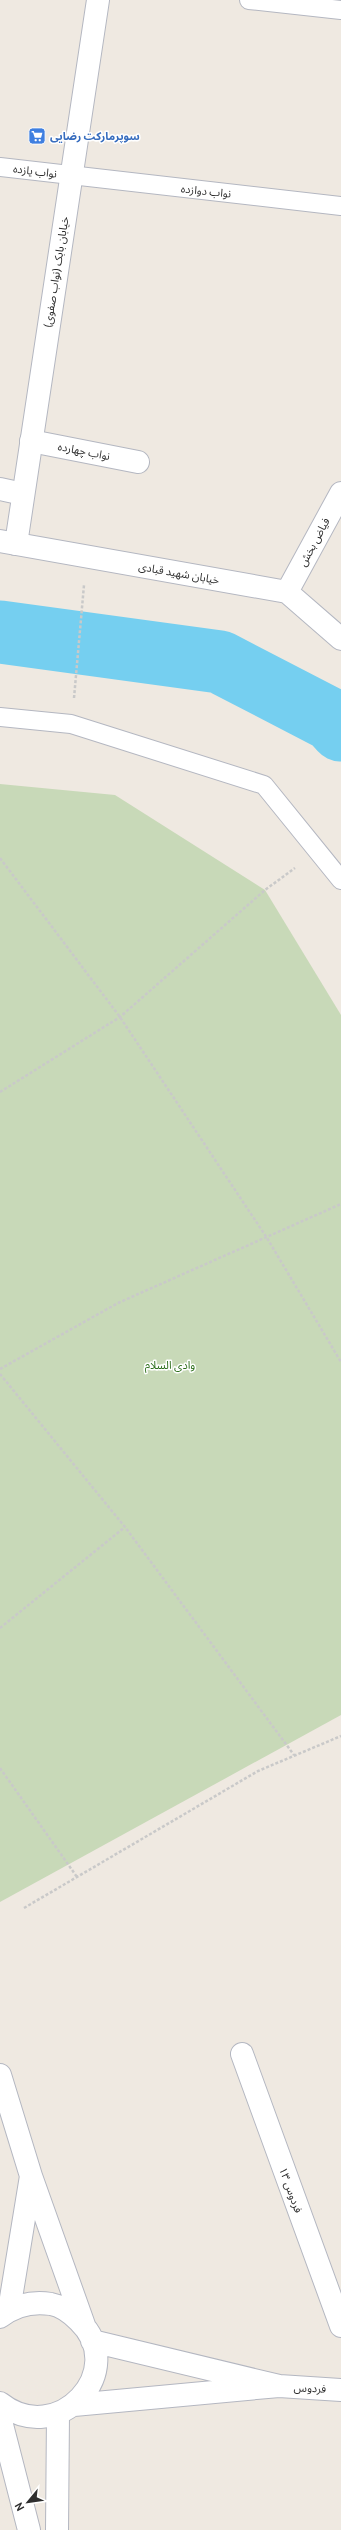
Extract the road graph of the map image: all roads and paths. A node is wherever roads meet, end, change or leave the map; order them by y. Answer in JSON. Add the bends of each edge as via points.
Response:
{"nodes":[{"id":1,"x":98,"y":0,"type":"edge"},
{"id":2,"x":249,"y":0,"type":"edge"},
{"id":3,"x":341,"y":10,"type":"edge"},
{"id":4,"x":0,"y":167,"type":"edge"},
{"id":5,"x":71,"y":176,"type":"junction"},
{"id":6,"x":341,"y":206,"type":"edge"},
{"id":7,"x":31,"y":440,"type":"junction"},
{"id":8,"x":138,"y":462,"type":"dead end"},
{"id":9,"x":0,"y":489,"type":"edge"},
{"id":10,"x":341,"y":493,"type":"edge"},
{"id":11,"x":23,"y":494,"type":"junction"},
{"id":12,"x":8,"y":542,"type":"edge"},
{"id":13,"x":86,"y":556,"type":"junction"},
{"id":14,"x":287,"y":592,"type":"junction"},
{"id":15,"x":341,"y":639,"type":"edge"},
{"id":16,"x":0,"y":717,"type":"edge"},
{"id":17,"x":71,"y":724,"type":"junction"},
{"id":18,"x":319,"y":852,"type":"junction"},
{"id":19,"x":0,"y":858,"type":"edge"},
{"id":20,"x":341,"y":880,"type":"edge"},
{"id":21,"x":120,"y":1017,"type":"junction"},
{"id":22,"x":0,"y":1092,"type":"edge"},
{"id":23,"x":341,"y":1204,"type":"edge"},
{"id":24,"x":267,"y":1238,"type":"junction"},
{"id":25,"x":341,"y":1362,"type":"edge"},
{"id":26,"x":0,"y":1368,"type":"edge"},
{"id":27,"x":0,"y":1374,"type":"edge"},
{"id":28,"x":124,"y":1527,"type":"junction"},
{"id":29,"x":0,"y":1628,"type":"edge"},
{"id":30,"x":341,"y":1736,"type":"edge"},
{"id":31,"x":294,"y":1755,"type":"junction"},
{"id":32,"x":0,"y":1768,"type":"edge"},
{"id":33,"x":78,"y":1877,"type":"junction"},
{"id":34,"x":24,"y":1908,"type":"dead end"},
{"id":35,"x":242,"y":2054,"type":"dead end"},
{"id":36,"x":0,"y":2075,"type":"edge"},
{"id":37,"x":31,"y":2176,"type":"junction"},
{"id":38,"x":4,"y":2314,"type":"edge"},
{"id":39,"x":341,"y":2326,"type":"edge"},
{"id":40,"x":88,"y":2333,"type":"junction"},
{"id":41,"x":279,"y":2386,"type":"junction"},
{"id":42,"x":341,"y":2390,"type":"edge"},
{"id":43,"x":0,"y":2402,"type":"edge"},
{"id":44,"x":66,"y":2410,"type":"junction"},
{"id":45,"x":0,"y":2417,"type":"edge"},
{"id":46,"x":29,"y":2530,"type":"edge"},
{"id":47,"x":57,"y":2530,"type":"edge"}],
"edges":[{"from":1,"to":5,"type":"street","name":"خیابان بابک (نواب صفوی)"},
{"from":2,"to":3,"type":"lane"},
{"from":4,"to":5,"type":"lane","name":"نواب یازده"},
{"from":5,"to":6,"type":"lane","name":"نواب دوازده"},
{"from":5,"to":7,"type":"street","name":"خیابان بابک (نواب صفوی)"},
{"from":7,"to":8,"type":"street","name":"نواب چهارده"},
{"from":7,"to":11,"type":"street","name":"خیابان بابک (نواب صفوی)"},
{"from":9,"to":11,"type":"street"},
{"from":10,"to":14,"type":"street","name":"فیاض بخش"},
{"from":11,"to":12,"type":"street","name":"خیابان بابک (نواب صفوی)"},
{"from":12,"to":13,"type":"street","name":"خیابان شهید قبادی"},
{"from":13,"to":14,"type":"street","name":"خیابان شهید قبادی"},
{"from":13,"to":17,"type":"path"},
{"from":14,"to":15,"type":"street"},
{"from":16,"to":17,"type":"lane"},
{"from":17,"to":18,"type":"lane","via":[[264,785]]},
{"from":18,"to":20,"type":"lane"},
{"from":18,"to":21,"type":"path","via":[[265,890]]},
{"from":19,"to":21,"type":"path"},
{"from":21,"to":22,"type":"path"},
{"from":21,"to":24,"type":"path"},
{"from":23,"to":24,"type":"path"},
{"from":24,"to":25,"type":"path"},
{"from":24,"to":26,"type":"path","via":[[118,1303]]},
{"from":27,"to":28,"type":"path"},
{"from":28,"to":29,"type":"path"},
{"from":28,"to":31,"type":"path"},
{"from":30,"to":31,"type":"path"},
{"from":31,"to":33,"type":"path","via":[[258,1771]]},
{"from":32,"to":33,"type":"path"},
{"from":33,"to":34,"type":"path"},
{"from":35,"to":39,"type":"street","name":"فردوس ۱۳"},
{"from":36,"to":37,"type":"street"},
{"from":37,"to":38,"type":"street"},
{"from":37,"to":40,"type":"street"},
{"from":38,"to":40,"type":"street","via":[[29,2304],[56,2305],[71,2313]]},
{"from":40,"to":41,"type":"street"},
{"from":40,"to":44,"type":"street","via":[[96,2358],[94,2376],[86,2392]]},
{"from":41,"to":42,"type":"street","name":"فردوس"},
{"from":41,"to":44,"type":"street"},
{"from":43,"to":44,"type":"street","via":[[8,2409],[25,2416],[42,2418]]},
{"from":44,"to":47,"type":"street"},
{"from":45,"to":46,"type":"street"}]}
